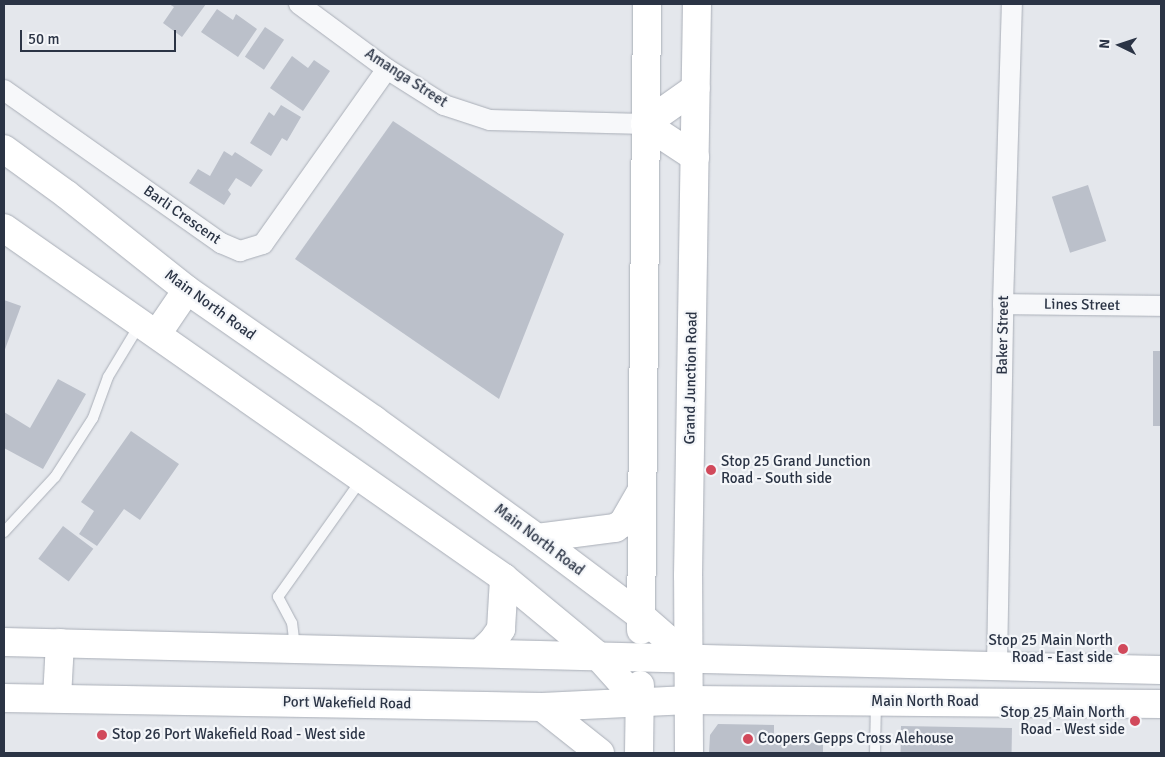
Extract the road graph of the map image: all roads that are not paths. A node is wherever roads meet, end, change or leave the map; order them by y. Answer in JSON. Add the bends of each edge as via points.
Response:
{"nodes":[{"id":1,"x":648,"y":4,"type":"edge"},
{"id":2,"x":697,"y":4,"type":"edge"},
{"id":3,"x":1012,"y":4,"type":"edge"},
{"id":4,"x":310,"y":7,"type":"edge"},
{"id":5,"x":387,"y":69,"type":"junction"},
{"id":6,"x":696,"y":88,"type":"junction"},
{"id":7,"x":4,"y":90,"type":"edge"},
{"id":8,"x":645,"y":124,"type":"junction"},
{"id":9,"x":4,"y":150,"type":"edge"},
{"id":10,"x":695,"y":157,"type":"junction"},
{"id":11,"x":4,"y":228,"type":"edge"},
{"id":12,"x":187,"y":290,"type":"junction"},
{"id":13,"x":1003,"y":304,"type":"junction"},
{"id":14,"x":1161,"y":306,"type":"edge"},
{"id":15,"x":149,"y":328,"type":"junction"},
{"id":16,"x":362,"y":479,"type":"junction"},
{"id":17,"x":642,"y":489,"type":"junction"},
{"id":18,"x":4,"y":532,"type":"edge"},
{"id":19,"x":537,"y":538,"type":"junction"},
{"id":20,"x":504,"y":578,"type":"junction"},
{"id":21,"x":641,"y":616,"type":"junction"},
{"id":22,"x":4,"y":642,"type":"edge"},
{"id":23,"x":60,"y":643,"type":"junction"},
{"id":24,"x":295,"y":648,"type":"junction"},
{"id":25,"x":480,"y":653,"type":"junction"},
{"id":26,"x":597,"y":655,"type":"junction"},
{"id":27,"x":640,"y":656,"type":"junction"},
{"id":28,"x":689,"y":658,"type":"junction"},
{"id":29,"x":997,"y":665,"type":"junction"},
{"id":30,"x":1161,"y":670,"type":"edge"},
{"id":31,"x":4,"y":698,"type":"edge"},
{"id":32,"x":57,"y":698,"type":"junction"},
{"id":33,"x":689,"y":700,"type":"junction"},
{"id":34,"x":876,"y":702,"type":"junction"},
{"id":35,"x":640,"y":703,"type":"junction"},
{"id":36,"x":1161,"y":704,"type":"edge"},
{"id":37,"x":542,"y":707,"type":"junction"},
{"id":38,"x":600,"y":753,"type":"edge"},
{"id":39,"x":639,"y":753,"type":"edge"},
{"id":40,"x":689,"y":753,"type":"edge"},
{"id":41,"x":875,"y":753,"type":"edge"}],
"edges":[{"from":1,"to":8,"type":"highway"},
{"from":2,"to":6,"type":"highway","name":"Grand Junction Road"},
{"from":3,"to":13,"type":"street","name":"Baker Street"},
{"from":4,"to":5,"type":"street","name":"Amanga Street"},
{"from":5,"to":7,"type":"street","name":"Barli Crescent","via":[[263,244],[240,251],[221,243]]},
{"from":5,"to":8,"type":"street","name":"Amanga Street","via":[[444,105],[490,120]]},
{"from":6,"to":8,"type":"highway"},
{"from":6,"to":10,"type":"highway","name":"Grand Junction Road"},
{"from":8,"to":10,"type":"highway"},
{"from":8,"to":17,"type":"highway"},
{"from":9,"to":12,"type":"highway","name":"Main North Road","via":[[66,194]]},
{"from":10,"to":28,"type":"highway","name":"Grand Junction Road"},
{"from":11,"to":15,"type":"highway"},
{"from":12,"to":15,"type":"highway"},
{"from":12,"to":19,"type":"highway","name":"Main North Road"},
{"from":13,"to":14,"type":"street","name":"Lines Street"},
{"from":13,"to":29,"type":"street","name":"Baker Street"},
{"from":15,"to":16,"type":"highway"},
{"from":15,"to":18,"type":"lane","via":[[108,377],[92,418],[55,477]]},
{"from":16,"to":20,"type":"highway"},
{"from":16,"to":24,"type":"lane","via":[[278,597],[292,623]]},
{"from":17,"to":19,"type":"highway","via":[[623,523],[615,528]]},
{"from":17,"to":21,"type":"highway"},
{"from":19,"to":21,"type":"highway","name":"Main North Road"},
{"from":20,"to":25,"type":"highway","via":[[501,629]]},
{"from":20,"to":26,"type":"highway"},
{"from":21,"to":27,"type":"highway"},
{"from":21,"to":28,"type":"highway","name":"Main North Road"},
{"from":22,"to":23,"type":"highway"},
{"from":23,"to":24,"type":"highway"},
{"from":23,"to":32,"type":"highway"},
{"from":24,"to":25,"type":"highway"},
{"from":25,"to":26,"type":"highway"},
{"from":26,"to":27,"type":"highway"},
{"from":26,"to":35,"type":"highway"},
{"from":27,"to":28,"type":"highway"},
{"from":27,"to":35,"type":"highway"},
{"from":28,"to":29,"type":"highway"},
{"from":28,"to":33,"type":"highway","name":"Grand Junction Road"},
{"from":29,"to":30,"type":"highway"},
{"from":31,"to":32,"type":"highway","name":"Port Wakefield Road"},
{"from":32,"to":37,"type":"highway","name":"Port Wakefield Road"},
{"from":33,"to":34,"type":"highway","name":"Main North Road"},
{"from":33,"to":35,"type":"highway","name":"Port Wakefield Road"},
{"from":33,"to":40,"type":"highway","name":"Grand Junction Road"},
{"from":34,"to":36,"type":"highway","name":"Main North Road"},
{"from":34,"to":41,"type":"lane"},
{"from":35,"to":37,"type":"highway","name":"Port Wakefield Road"},
{"from":35,"to":39,"type":"highway"},
{"from":37,"to":38,"type":"highway"}]}
